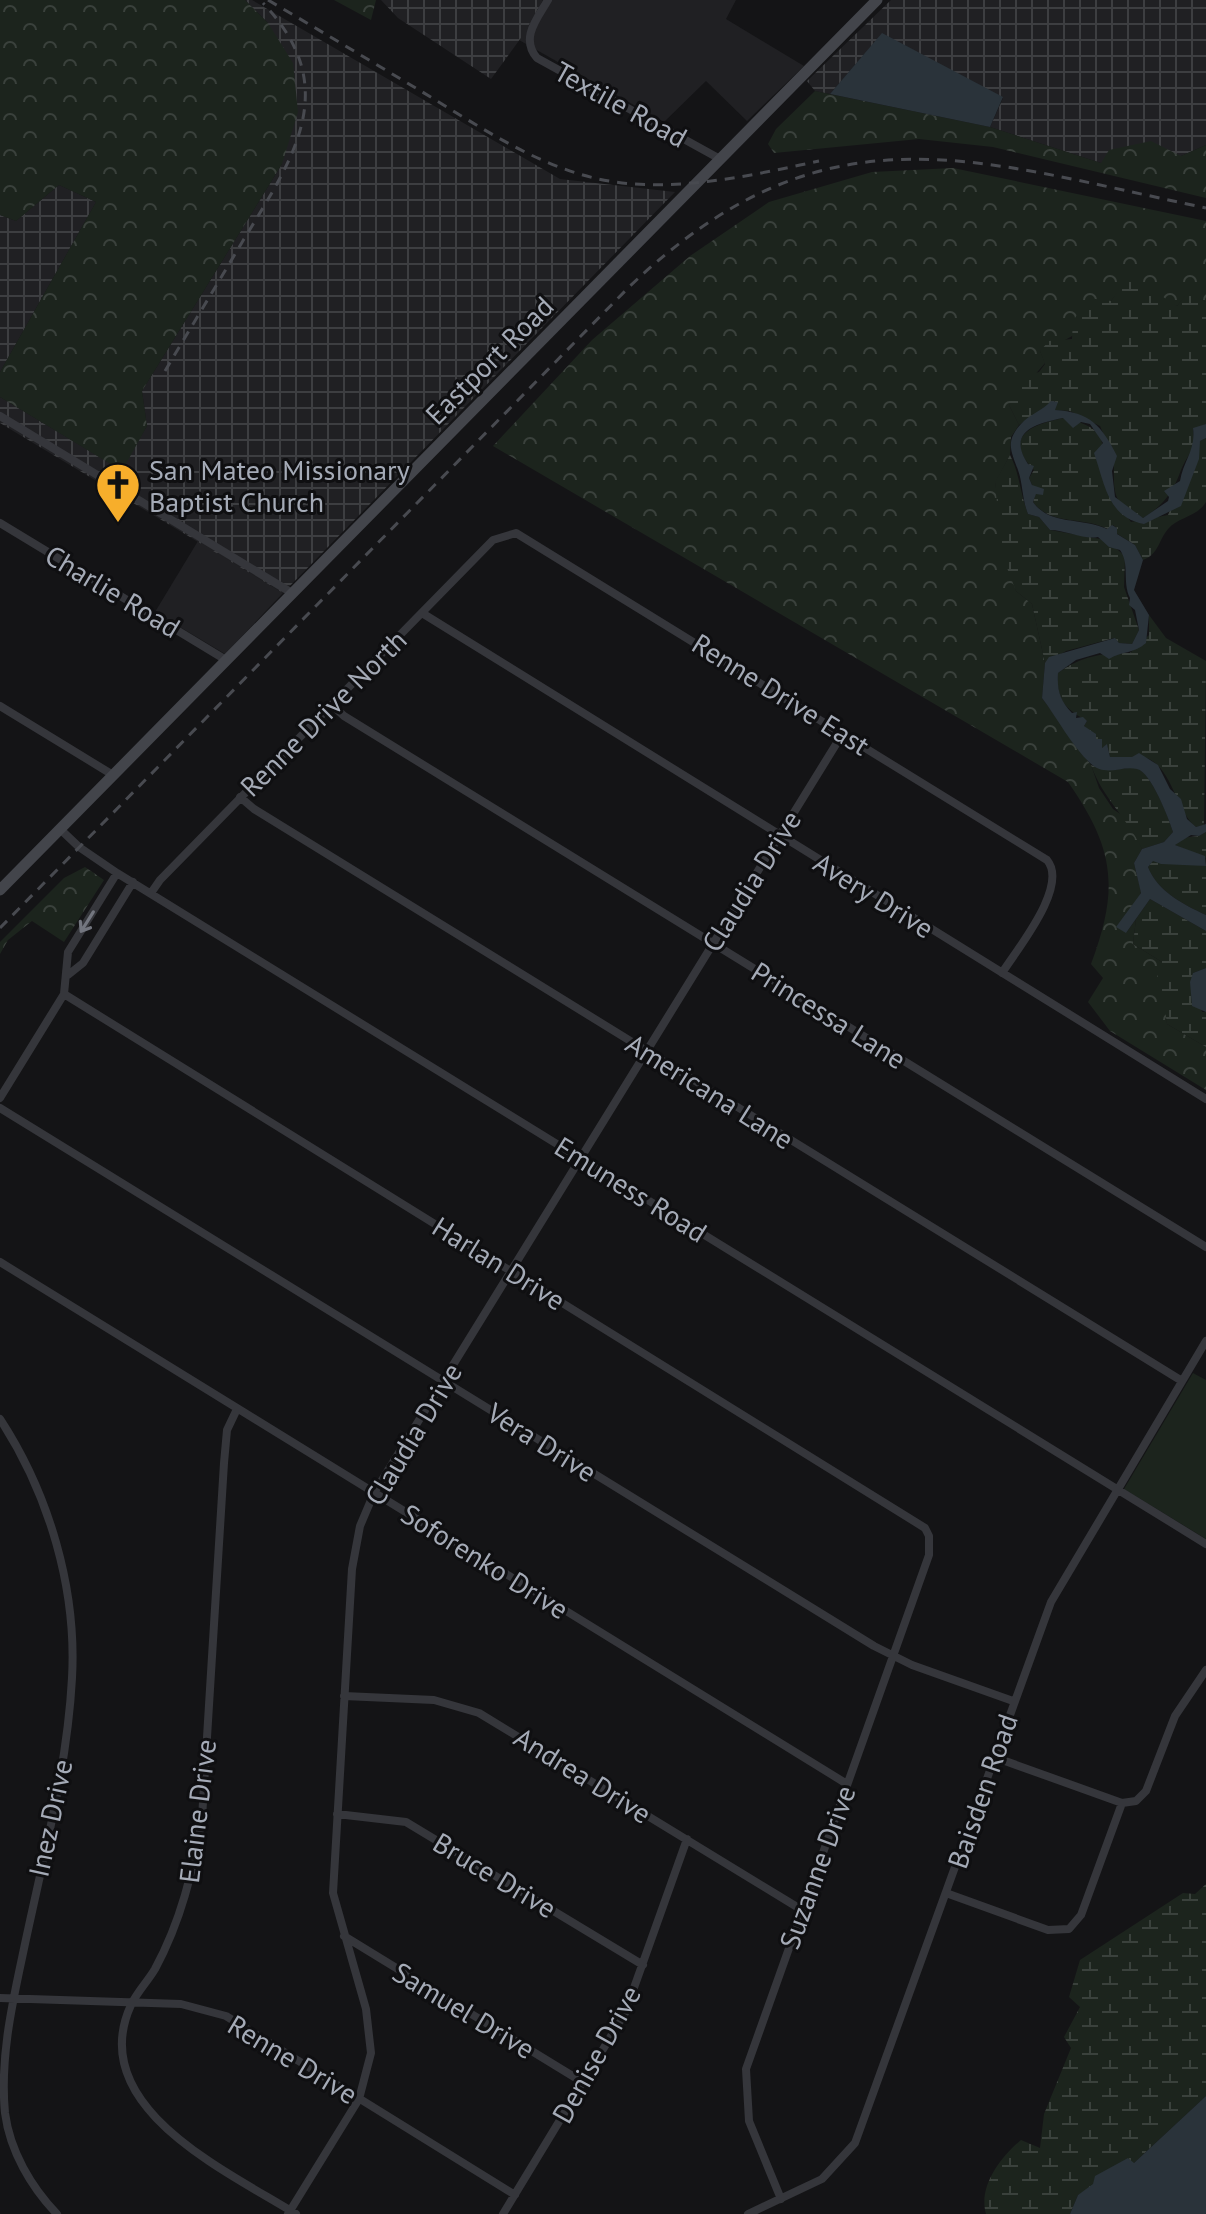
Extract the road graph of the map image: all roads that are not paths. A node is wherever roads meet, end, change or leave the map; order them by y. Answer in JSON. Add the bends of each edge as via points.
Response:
{"nodes":[{"id":1,"x":548,"y":0,"type":"edge"},
{"id":2,"x":877,"y":0,"type":"edge"},
{"id":3,"x":720,"y":159,"type":"junction"},
{"id":4,"x":0,"y":416,"type":"edge"},
{"id":5,"x":0,"y":523,"type":"edge"},
{"id":6,"x":499,"y":536,"type":"joint"},
{"id":7,"x":292,"y":593,"type":"junction"},
{"id":8,"x":422,"y":613,"type":"junction"},
{"id":9,"x":226,"y":660,"type":"junction"},
{"id":10,"x":332,"y":705,"type":"junction"},
{"id":11,"x":0,"y":706,"type":"edge"},
{"id":12,"x":843,"y":733,"type":"junction"},
{"id":13,"x":113,"y":775,"type":"junction"},
{"id":14,"x":240,"y":797,"type":"junction"},
{"id":15,"x":60,"y":829,"type":"junction"},
{"id":16,"x":779,"y":836,"type":"junction"},
{"id":17,"x":117,"y":873,"type":"junction"},
{"id":18,"x":133,"y":882,"type":"junction"},
{"id":19,"x":0,"y":890,"type":"edge"},
{"id":20,"x":151,"y":893,"type":"junction"},
{"id":21,"x":713,"y":944,"type":"junction"},
{"id":22,"x":1002,"y":973,"type":"junction"},
{"id":23,"x":68,"y":975,"type":"junction"},
{"id":24,"x":64,"y":994,"type":"junction"},
{"id":25,"x":646,"y":1051,"type":"junction"},
{"id":26,"x":0,"y":1098,"type":"edge"},
{"id":27,"x":1206,"y":1099,"type":"edge"},
{"id":28,"x":0,"y":1108,"type":"edge"},
{"id":29,"x":580,"y":1158,"type":"junction"},
{"id":30,"x":1206,"y":1247,"type":"edge"},
{"id":31,"x":0,"y":1262,"type":"edge"},
{"id":32,"x":511,"y":1270,"type":"junction"},
{"id":33,"x":1206,"y":1341,"type":"edge"},
{"id":34,"x":443,"y":1381,"type":"junction"},
{"id":35,"x":1182,"y":1381,"type":"junction"},
{"id":36,"x":237,"y":1409,"type":"junction"},
{"id":37,"x":0,"y":1419,"type":"edge"},
{"id":38,"x":1117,"y":1489,"type":"junction"},
{"id":39,"x":374,"y":1493,"type":"junction"},
{"id":40,"x":929,"y":1536,"type":"joint"},
{"id":41,"x":1206,"y":1544,"type":"edge"},
{"id":42,"x":892,"y":1656,"type":"junction"},
{"id":43,"x":1206,"y":1670,"type":"edge"},
{"id":44,"x":344,"y":1696,"type":"junction"},
{"id":45,"x":1013,"y":1701,"type":"junction"},
{"id":46,"x":994,"y":1757,"type":"junction"},
{"id":47,"x":847,"y":1784,"type":"junction"},
{"id":48,"x":1122,"y":1803,"type":"junction"},
{"id":49,"x":337,"y":1814,"type":"junction"},
{"id":50,"x":687,"y":1839,"type":"junction"},
{"id":51,"x":946,"y":1893,"type":"junction"},
{"id":52,"x":802,"y":1910,"type":"junction"},
{"id":53,"x":344,"y":1936,"type":"junction"},
{"id":54,"x":643,"y":1965,"type":"junction"},
{"id":55,"x":0,"y":1998,"type":"edge"},
{"id":56,"x":13,"y":1999,"type":"junction"},
{"id":57,"x":131,"y":2003,"type":"junction"},
{"id":58,"x":584,"y":2083,"type":"junction"},
{"id":59,"x":359,"y":2099,"type":"junction"},
{"id":60,"x":515,"y":2195,"type":"junction"},
{"id":61,"x":781,"y":2199,"type":"junction"},
{"id":62,"x":292,"y":2213,"type":"edge"},
{"id":63,"x":57,"y":2214,"type":"edge"},
{"id":64,"x":503,"y":2214,"type":"edge"},
{"id":65,"x":748,"y":2214,"type":"edge"}],
"edges":[{"from":1,"to":3,"type":"street","name":"Textile Road","via":[[530,32],[529,46],[537,58]]},
{"from":2,"to":3,"type":"street","name":"Eastport Road"},
{"from":3,"to":7,"type":"street","name":"Eastport Road"},
{"from":4,"to":7,"type":"street"},
{"from":5,"to":9,"type":"street","name":"Charlie Road"},
{"from":6,"to":8,"type":"street","name":"Renne Drive North"},
{"from":6,"to":12,"type":"street","name":"Renne Drive East","via":[[525,537]]},
{"from":7,"to":9,"type":"street","name":"Eastport Road"},
{"from":8,"to":10,"type":"street","name":"Renne Drive North"},
{"from":8,"to":16,"type":"street","name":"Avery Drive"},
{"from":9,"to":13,"type":"street","name":"Eastport Road"},
{"from":10,"to":14,"type":"street","name":"Renne Drive North"},
{"from":10,"to":21,"type":"street","name":"Princessa Lane"},
{"from":11,"to":13,"type":"street"},
{"from":12,"to":16,"type":"street","name":"Claudia Drive"},
{"from":12,"to":22,"type":"street","name":"Renne Drive East","via":[[1042,855],[1055,871],[1050,895]]},
{"from":13,"to":15,"type":"street","name":"Eastport Road"},
{"from":14,"to":20,"type":"street","name":"Renne Drive North"},
{"from":14,"to":25,"type":"street","name":"Americana Lane"},
{"from":15,"to":17,"type":"street","name":"Emuness Road"},
{"from":15,"to":19,"type":"street","name":"Eastport Road"},
{"from":16,"to":21,"type":"street","name":"Claudia Drive"},
{"from":16,"to":22,"type":"street","name":"Avery Drive"},
{"from":17,"to":18,"type":"street","name":"Emuness Road"},
{"from":17,"to":23,"type":"street","one_way":true,"via":[[68,952]]},
{"from":18,"to":20,"type":"street","name":"Emuness Road"},
{"from":18,"to":23,"type":"street","via":[[83,963]]},
{"from":20,"to":29,"type":"street","name":"Emuness Road"},
{"from":21,"to":25,"type":"street","name":"Claudia Drive"},
{"from":21,"to":30,"type":"street","name":"Princessa Lane"},
{"from":22,"to":27,"type":"street","name":"Avery Drive"},
{"from":23,"to":24,"type":"street"},
{"from":24,"to":26,"type":"street"},
{"from":24,"to":32,"type":"street","name":"Harlan Drive"},
{"from":25,"to":29,"type":"street","name":"Claudia Drive"},
{"from":25,"to":35,"type":"street","name":"Americana Lane"},
{"from":28,"to":34,"type":"street","name":"Vera Drive"},
{"from":29,"to":32,"type":"street","name":"Claudia Drive"},
{"from":29,"to":38,"type":"street","name":"Emuness Road"},
{"from":31,"to":36,"type":"street","name":"Soforenko Drive"},
{"from":32,"to":34,"type":"street","name":"Claudia Drive"},
{"from":32,"to":40,"type":"street","name":"Harlan Drive","via":[[918,1521]]},
{"from":33,"to":35,"type":"street","name":"Baisden Road"},
{"from":34,"to":39,"type":"street","name":"Claudia Drive"},
{"from":34,"to":42,"type":"street","name":"Vera Drive"},
{"from":35,"to":38,"type":"street","name":"Baisden Road"},
{"from":36,"to":39,"type":"street","name":"Soforenko Drive"},
{"from":36,"to":57,"type":"street","name":"Elaine Drive","via":[[227,1430],[202,1818],[192,1875],[169,1940]]},
{"from":37,"to":56,"type":"street","name":"Inez Drive","via":[[23,1459],[54,1537],[67,1597],[73,1674],[64,1756]]},
{"from":38,"to":41,"type":"street","name":"Emuness Road"},
{"from":38,"to":45,"type":"street","name":"Baisden Road","via":[[1059,1583]]},
{"from":39,"to":44,"type":"street","name":"Claudia Drive","via":[[356,1544]]},
{"from":39,"to":47,"type":"street","name":"Soforenko Drive"},
{"from":40,"to":42,"type":"street","name":"Suzanne Drive","via":[[929,1555]]},
{"from":42,"to":45,"type":"street","name":"Vera Drive"},
{"from":42,"to":47,"type":"street","name":"Suzanne Drive"},
{"from":43,"to":48,"type":"street","via":[[1175,1716],[1146,1791],[1136,1801]]},
{"from":44,"to":49,"type":"street","name":"Claudia Drive"},
{"from":44,"to":50,"type":"street","name":"Andrea Drive","via":[[434,1700],[479,1713]]},
{"from":45,"to":46,"type":"street","name":"Baisden Road"},
{"from":46,"to":48,"type":"street"},
{"from":46,"to":51,"type":"street","name":"Baisden Road"},
{"from":47,"to":52,"type":"street","name":"Suzanne Drive"},
{"from":48,"to":51,"type":"street","via":[[1081,1915],[1069,1929],[1048,1930]]},
{"from":49,"to":53,"type":"street","name":"Claudia Drive","via":[[333,1893]]},
{"from":49,"to":54,"type":"street","name":"Bruce Drive","via":[[406,1822]]},
{"from":50,"to":52,"type":"street","name":"Andrea Drive"},
{"from":50,"to":54,"type":"street","name":"Denise Drive"},
{"from":51,"to":61,"type":"street","name":"Baisden Road","via":[[855,2143],[822,2179]]},
{"from":52,"to":61,"type":"street","name":"Suzanne Drive","via":[[751,2052],[745,2087],[749,2121]]},
{"from":53,"to":58,"type":"street","name":"Samuel Drive"},
{"from":53,"to":59,"type":"street","name":"Claudia Drive","via":[[371,2036]]},
{"from":54,"to":58,"type":"street","name":"Denise Drive","via":[[625,2013]]},
{"from":55,"to":56,"type":"street","name":"Renne Drive"},
{"from":56,"to":57,"type":"street","name":"Renne Drive"},
{"from":56,"to":63,"type":"street","name":"Inez Drive","via":[[1,2074],[5,2117],[25,2171]]},
{"from":57,"to":59,"type":"street","name":"Renne Drive","via":[[181,2004],[226,2016]]},
{"from":57,"to":62,"type":"street","name":"Elaine Drive","via":[[124,2028],[126,2063],[138,2098],[153,2119]]},
{"from":58,"to":60,"type":"street","name":"Denise Drive"},
{"from":59,"to":60,"type":"street","name":"Renne Drive"},
{"from":59,"to":62,"type":"street","name":"Claudia Drive"},
{"from":60,"to":64,"type":"street","name":"Denise Drive"},
{"from":61,"to":65,"type":"street","name":"Baisden Road"}]}
